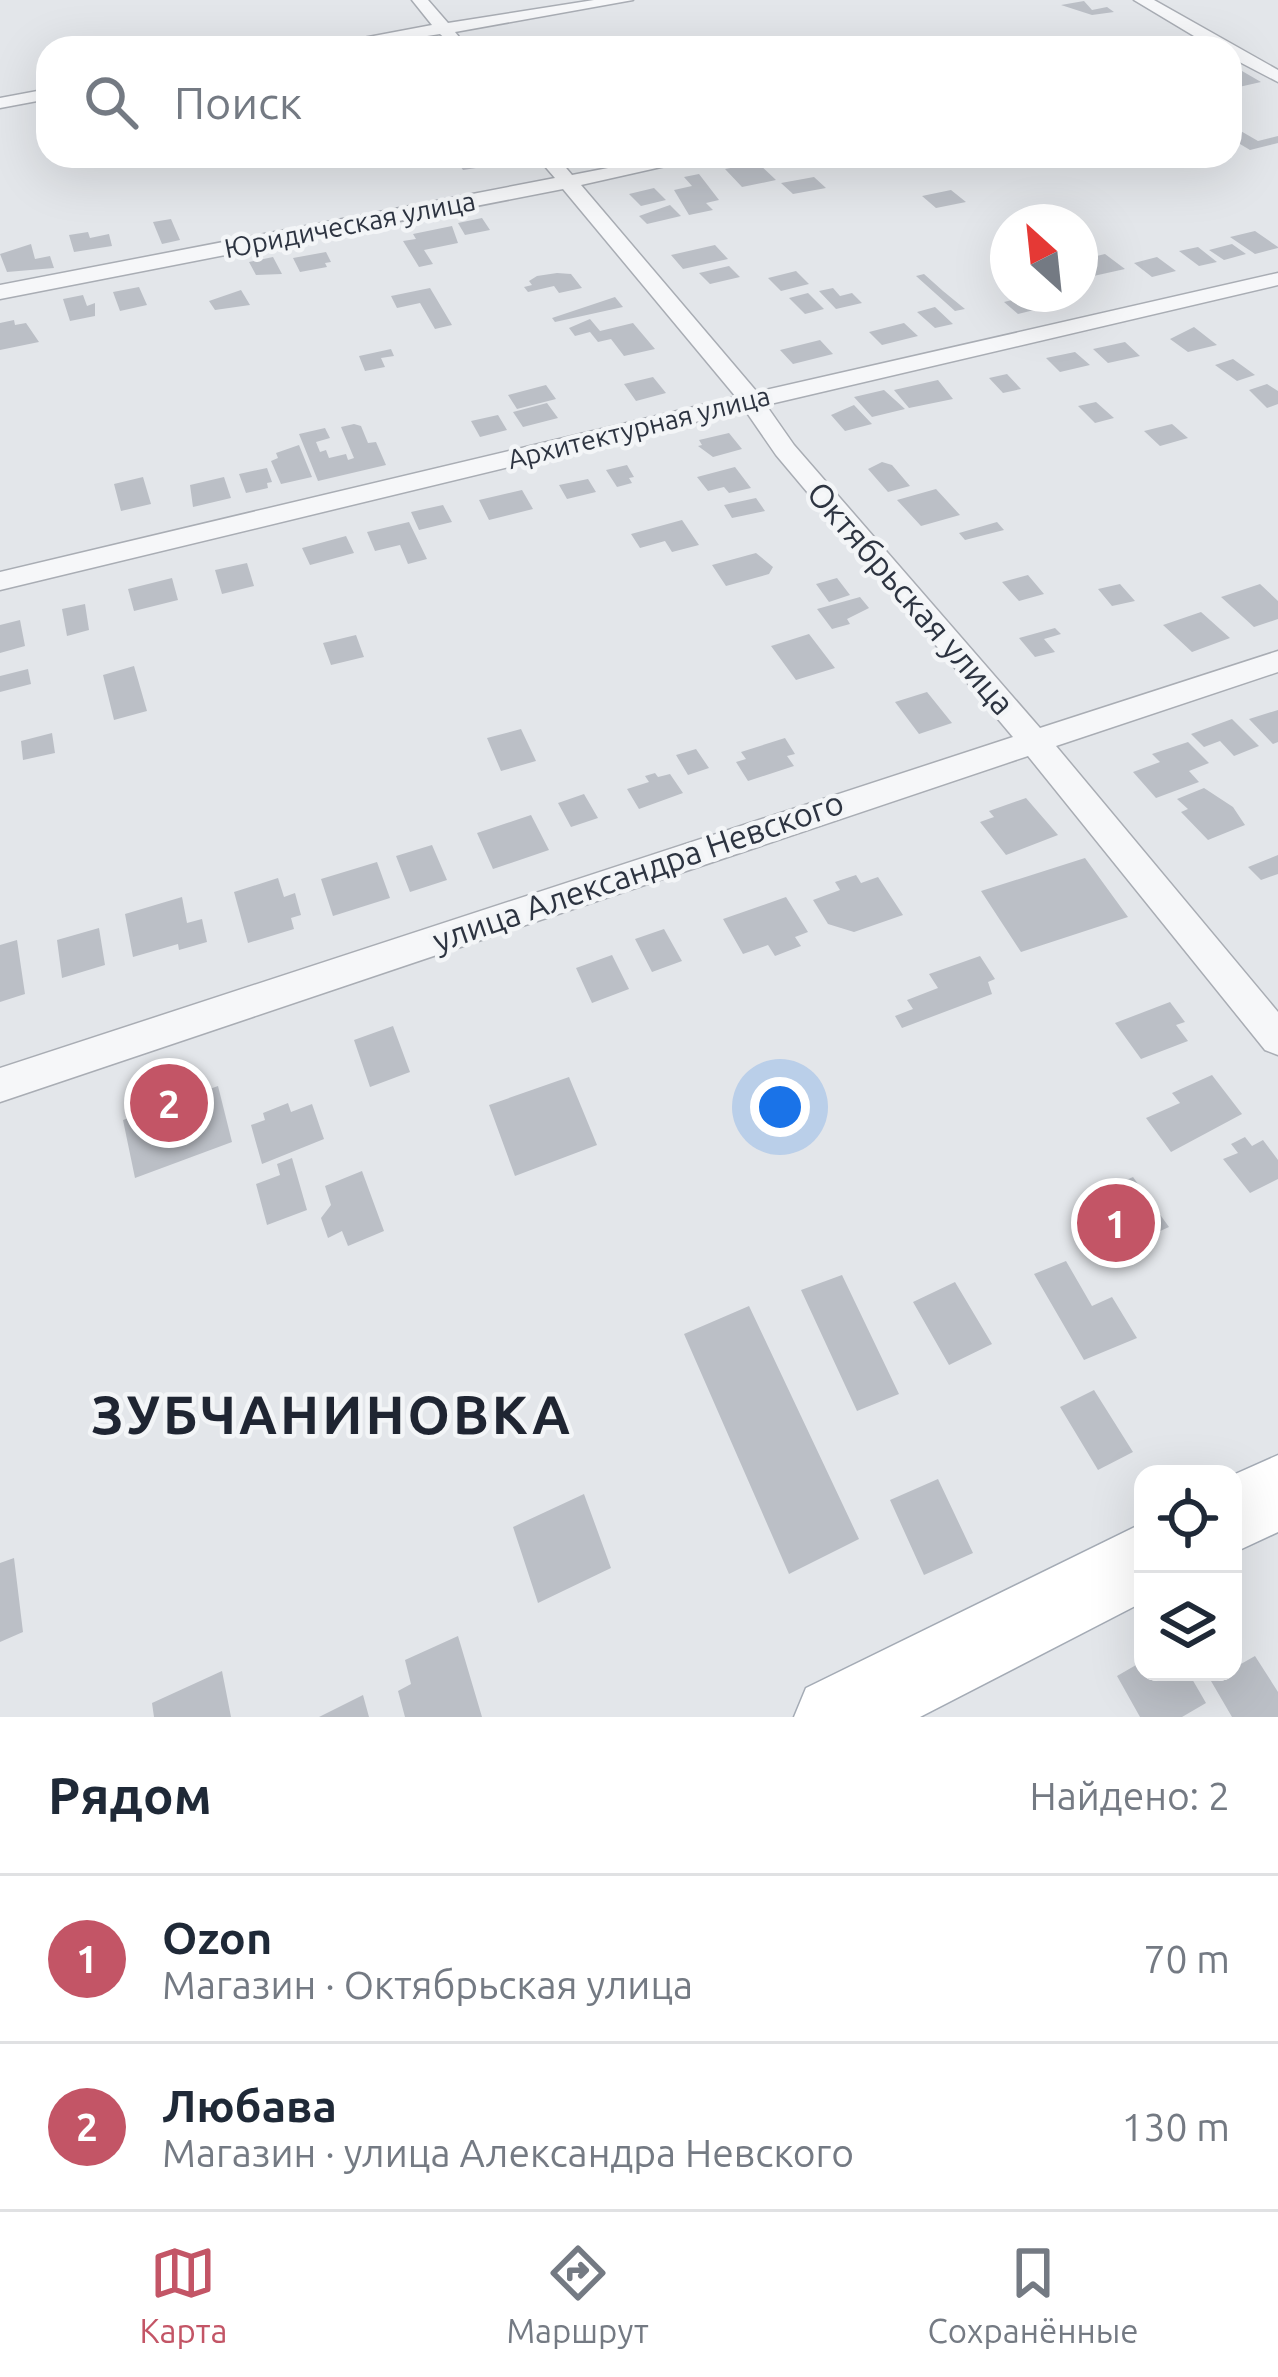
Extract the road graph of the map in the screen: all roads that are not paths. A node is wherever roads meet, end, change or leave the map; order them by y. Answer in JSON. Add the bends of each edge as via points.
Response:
{"nodes":[{"id":1,"x":420,"y":0,"type":"edge"},
{"id":2,"x":625,"y":0,"type":"edge"},
{"id":3,"x":1142,"y":0,"type":"edge"},
{"id":4,"x":446,"y":31,"type":"junction"},
{"id":5,"x":408,"y":36,"type":"edge"},
{"id":6,"x":450,"y":36,"type":"edge"},
{"id":7,"x":1202,"y":36,"type":"edge"},
{"id":8,"x":1278,"y":50,"type":"edge"},
{"id":9,"x":1242,"y":53,"type":"edge"},
{"id":10,"x":1242,"y":59,"type":"edge"},
{"id":11,"x":1278,"y":77,"type":"edge"},
{"id":12,"x":36,"y":96,"type":"edge"},
{"id":13,"x":0,"y":103,"type":"edge"},
{"id":14,"x":556,"y":168,"type":"edge"},
{"id":15,"x":644,"y":168,"type":"edge"},
{"id":16,"x":569,"y":184,"type":"junction"},
{"id":17,"x":1278,"y":279,"type":"edge"},
{"id":18,"x":0,"y":292,"type":"edge"},
{"id":19,"x":751,"y":400,"type":"junction"},
{"id":20,"x":0,"y":581,"type":"edge"},
{"id":21,"x":1278,"y":661,"type":"edge"},
{"id":22,"x":1032,"y":739,"type":"junction"},
{"id":23,"x":1278,"y":1039,"type":"edge"},
{"id":24,"x":0,"y":1085,"type":"edge"},
{"id":25,"x":1278,"y":1492,"type":"edge"},
{"id":26,"x":1242,"y":1510,"type":"edge"},
{"id":27,"x":1134,"y":1566,"type":"edge"},
{"id":28,"x":835,"y":1717,"type":"edge"}],
"edges":[{"from":1,"to":4,"type":"street"},
{"from":2,"to":4,"type":"street"},
{"from":3,"to":7,"type":"street"},
{"from":4,"to":5,"type":"street"},
{"from":4,"to":6,"type":"street"},
{"from":8,"to":9,"type":"street"},
{"from":10,"to":11,"type":"street"},
{"from":12,"to":13,"type":"street"},
{"from":14,"to":16,"type":"street","name":"Октябрьская улица"},
{"from":15,"to":16,"type":"street","name":"Юридическая улица"},
{"from":16,"to":18,"type":"street","name":"Юридическая улица"},
{"from":16,"to":19,"type":"street","name":"Октябрьская улица"},
{"from":17,"to":19,"type":"street","name":"Архитектурная улица"},
{"from":19,"to":20,"type":"street","name":"Архитектурная улица"},
{"from":19,"to":22,"type":"street","name":"Октябрьская улица"},
{"from":21,"to":22,"type":"street","name":"улица Александра Невского"},
{"from":22,"to":23,"type":"street","name":"Октябрьская улица"},
{"from":22,"to":24,"type":"street","name":"улица Александра Невского"},
{"from":25,"to":26,"type":"main road"},
{"from":27,"to":28,"type":"main road"}]}
